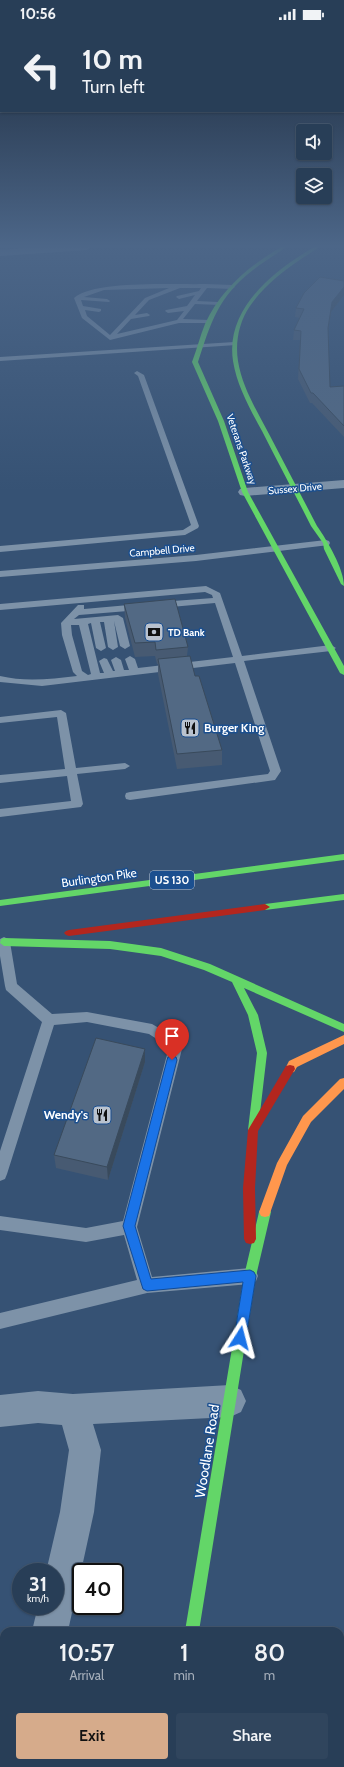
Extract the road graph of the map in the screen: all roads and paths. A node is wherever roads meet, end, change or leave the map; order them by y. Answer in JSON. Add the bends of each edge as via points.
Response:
{"nodes":[{"id":1,"x":98,"y":328,"type":"edge"},
{"id":2,"x":120,"y":328,"type":"edge"},
{"id":3,"x":150,"y":328,"type":"edge"},
{"id":4,"x":207,"y":328,"type":"edge"},
{"id":5,"x":238,"y":328,"type":"edge"},
{"id":6,"x":110,"y":338,"type":"junction"},
{"id":7,"x":234,"y":344,"type":"junction"},
{"id":8,"x":201,"y":346,"type":"junction"},
{"id":9,"x":112,"y":352,"type":"junction"},
{"id":10,"x":0,"y":359,"type":"edge"},
{"id":11,"x":137,"y":372,"type":"dead end"},
{"id":12,"x":344,"y":484,"type":"edge"},
{"id":13,"x":294,"y":488,"type":"junction"},
{"id":14,"x":245,"y":492,"type":"junction"},
{"id":15,"x":326,"y":543,"type":"junction"},
{"id":16,"x":0,"y":548,"type":"edge"},
{"id":17,"x":277,"y":550,"type":"junction"},
{"id":18,"x":0,"y":574,"type":"edge"},
{"id":19,"x":344,"y":584,"type":"edge"},
{"id":20,"x":87,"y":600,"type":"junction"},
{"id":21,"x":219,"y":600,"type":"junction"},
{"id":22,"x":0,"y":607,"type":"edge"},
{"id":23,"x":76,"y":612,"type":"junction"},
{"id":24,"x":108,"y":619,"type":"junction"},
{"id":25,"x":95,"y":620,"type":"junction"},
{"id":26,"x":83,"y":622,"type":"junction"},
{"id":27,"x":66,"y":623,"type":"junction"},
{"id":28,"x":125,"y":646,"type":"dead end"},
{"id":29,"x":113,"y":647,"type":"dead end"},
{"id":30,"x":101,"y":648,"type":"dead end"},
{"id":31,"x":331,"y":648,"type":"junction"},
{"id":32,"x":130,"y":659,"type":"dead end"},
{"id":33,"x":238,"y":659,"type":"junction"},
{"id":34,"x":116,"y":660,"type":"dead end"},
{"id":35,"x":104,"y":661,"type":"dead end"},
{"id":36,"x":134,"y":672,"type":"junction"},
{"id":37,"x":121,"y":674,"type":"junction"},
{"id":38,"x":344,"y":674,"type":"edge"},
{"id":39,"x":110,"y":675,"type":"junction"},
{"id":40,"x":91,"y":677,"type":"junction"},
{"id":41,"x":0,"y":679,"type":"edge"},
{"id":42,"x":0,"y":720,"type":"edge"},
{"id":43,"x":125,"y":766,"type":"dead end"},
{"id":44,"x":72,"y":772,"type":"junction"},
{"id":45,"x":0,"y":779,"type":"edge"},
{"id":46,"x":130,"y":796,"type":"dead end"},
{"id":47,"x":0,"y":813,"type":"edge"},
{"id":48,"x":344,"y":857,"type":"edge"},
{"id":49,"x":344,"y":897,"type":"edge"},
{"id":50,"x":0,"y":903,"type":"edge"},
{"id":51,"x":2,"y":942,"type":"edge"},
{"id":52,"x":235,"y":978,"type":"junction"},
{"id":53,"x":5,"y":986,"type":"edge"},
{"id":54,"x":49,"y":1020,"type":"junction"},
{"id":55,"x":344,"y":1028,"type":"edge"},
{"id":56,"x":344,"y":1039,"type":"edge"},
{"id":57,"x":344,"y":1082,"type":"edge"},
{"id":58,"x":253,"y":1130,"type":"junction"},
{"id":59,"x":0,"y":1174,"type":"edge"},
{"id":60,"x":0,"y":1223,"type":"edge"},
{"id":61,"x":129,"y":1226,"type":"junction"},
{"id":62,"x":250,"y":1276,"type":"junction"},
{"id":63,"x":147,"y":1285,"type":"junction"},
{"id":64,"x":0,"y":1321,"type":"edge"},
{"id":65,"x":230,"y":1401,"type":"junction"},
{"id":66,"x":73,"y":1410,"type":"junction"},
{"id":67,"x":0,"y":1411,"type":"edge"},
{"id":68,"x":51,"y":1627,"type":"edge"},
{"id":69,"x":193,"y":1627,"type":"edge"}],
"edges":[{"from":1,"to":6,"type":"lane"},
{"from":2,"to":6,"type":"lane"},
{"from":3,"to":6,"type":"lane"},
{"from":4,"to":8,"type":"main road","name":"Veterans Parkway"},
{"from":5,"to":7,"type":"main road","name":"Veterans Parkway"},
{"from":6,"to":9,"type":"lane"},
{"from":7,"to":8,"type":"lane"},
{"from":7,"to":13,"type":"main road","name":"Veterans Parkway","via":[[234,353],[244,387]]},
{"from":8,"to":9,"type":"lane"},
{"from":8,"to":14,"type":"main road","name":"Veterans Parkway","via":[[195,362],[221,421]]},
{"from":9,"to":10,"type":"lane"},
{"from":11,"to":16,"type":"lane","via":[[141,375],[195,526],[185,532]]},
{"from":12,"to":13,"type":"street","name":"Sussex Drive"},
{"from":13,"to":14,"type":"street","name":"Sussex Drive"},
{"from":13,"to":15,"type":"main road","name":"Veterans Parkway"},
{"from":14,"to":17,"type":"main road","name":"Veterans Parkway"},
{"from":15,"to":17,"type":"lane","name":"Campbell Drive"},
{"from":15,"to":19,"type":"main road","name":"Veterans Parkway"},
{"from":17,"to":18,"type":"lane","name":"Campbell Drive"},
{"from":17,"to":31,"type":"main road","name":"Veterans Parkway"},
{"from":20,"to":21,"type":"lane","via":[[206,589],[216,593]]},
{"from":20,"to":22,"type":"lane"},
{"from":20,"to":23,"type":"lane"},
{"from":21,"to":23,"type":"lane"},
{"from":21,"to":33,"type":"lane"},
{"from":23,"to":27,"type":"lane"},
{"from":24,"to":25,"type":"lane"},
{"from":24,"to":28,"type":"lane","via":[[118,618]]},
{"from":24,"to":29,"type":"lane"},
{"from":25,"to":26,"type":"lane"},
{"from":25,"to":30,"type":"lane"},
{"from":26,"to":27,"type":"lane"},
{"from":26,"to":40,"type":"lane"},
{"from":27,"to":40,"type":"lane","via":[[78,672]]},
{"from":31,"to":33,"type":"lane"},
{"from":31,"to":38,"type":"main road","name":"Veterans Parkway"},
{"from":32,"to":36,"type":"lane"},
{"from":33,"to":36,"type":"lane"},
{"from":33,"to":46,"type":"lane","via":[[276,770],[275,774],[271,777]]},
{"from":34,"to":37,"type":"lane"},
{"from":35,"to":39,"type":"lane"},
{"from":36,"to":37,"type":"lane"},
{"from":37,"to":39,"type":"lane"},
{"from":39,"to":40,"type":"lane"},
{"from":40,"to":41,"type":"lane","via":[[42,683],[6,682]]},
{"from":42,"to":44,"type":"lane","via":[[61,713]]},
{"from":43,"to":44,"type":"lane"},
{"from":44,"to":45,"type":"lane"},
{"from":44,"to":47,"type":"lane","via":[[77,804]]},
{"from":48,"to":50,"type":"main road","name":"Burlington Pike","number":"US 130"},
{"from":49,"to":51,"type":"main road"},
{"from":51,"to":52,"type":"main road","via":[[110,945],[161,952]]},
{"from":51,"to":53,"type":"lane"},
{"from":52,"to":55,"type":"main road"},
{"from":52,"to":58,"type":"main road","via":[[253,1015],[262,1053]]},
{"from":53,"to":54,"type":"lane"},
{"from":54,"to":59,"type":"lane"},
{"from":54,"to":61,"type":"lane","via":[[87,1017],[152,1029],[176,1045]]},
{"from":56,"to":58,"type":"main road","name":"Woodlane Road","via":[[293,1064]]},
{"from":57,"to":62,"type":"main road","name":"Woodlane Road","via":[[307,1119],[282,1163],[264,1215]]},
{"from":58,"to":62,"type":"main road","name":"Woodlane Road","via":[[249,1188]]},
{"from":60,"to":61,"type":"lane","via":[[86,1235]]},
{"from":61,"to":63,"type":"lane"},
{"from":62,"to":63,"type":"lane"},
{"from":62,"to":65,"type":"main road","name":"Woodlane Road"},
{"from":63,"to":64,"type":"lane"},
{"from":65,"to":66,"type":"street"},
{"from":65,"to":69,"type":"main road","name":"Woodlane Road"},
{"from":66,"to":67,"type":"street","via":[[38,1407]]},
{"from":66,"to":68,"type":"street","via":[[85,1450],[77,1512]]}]}
